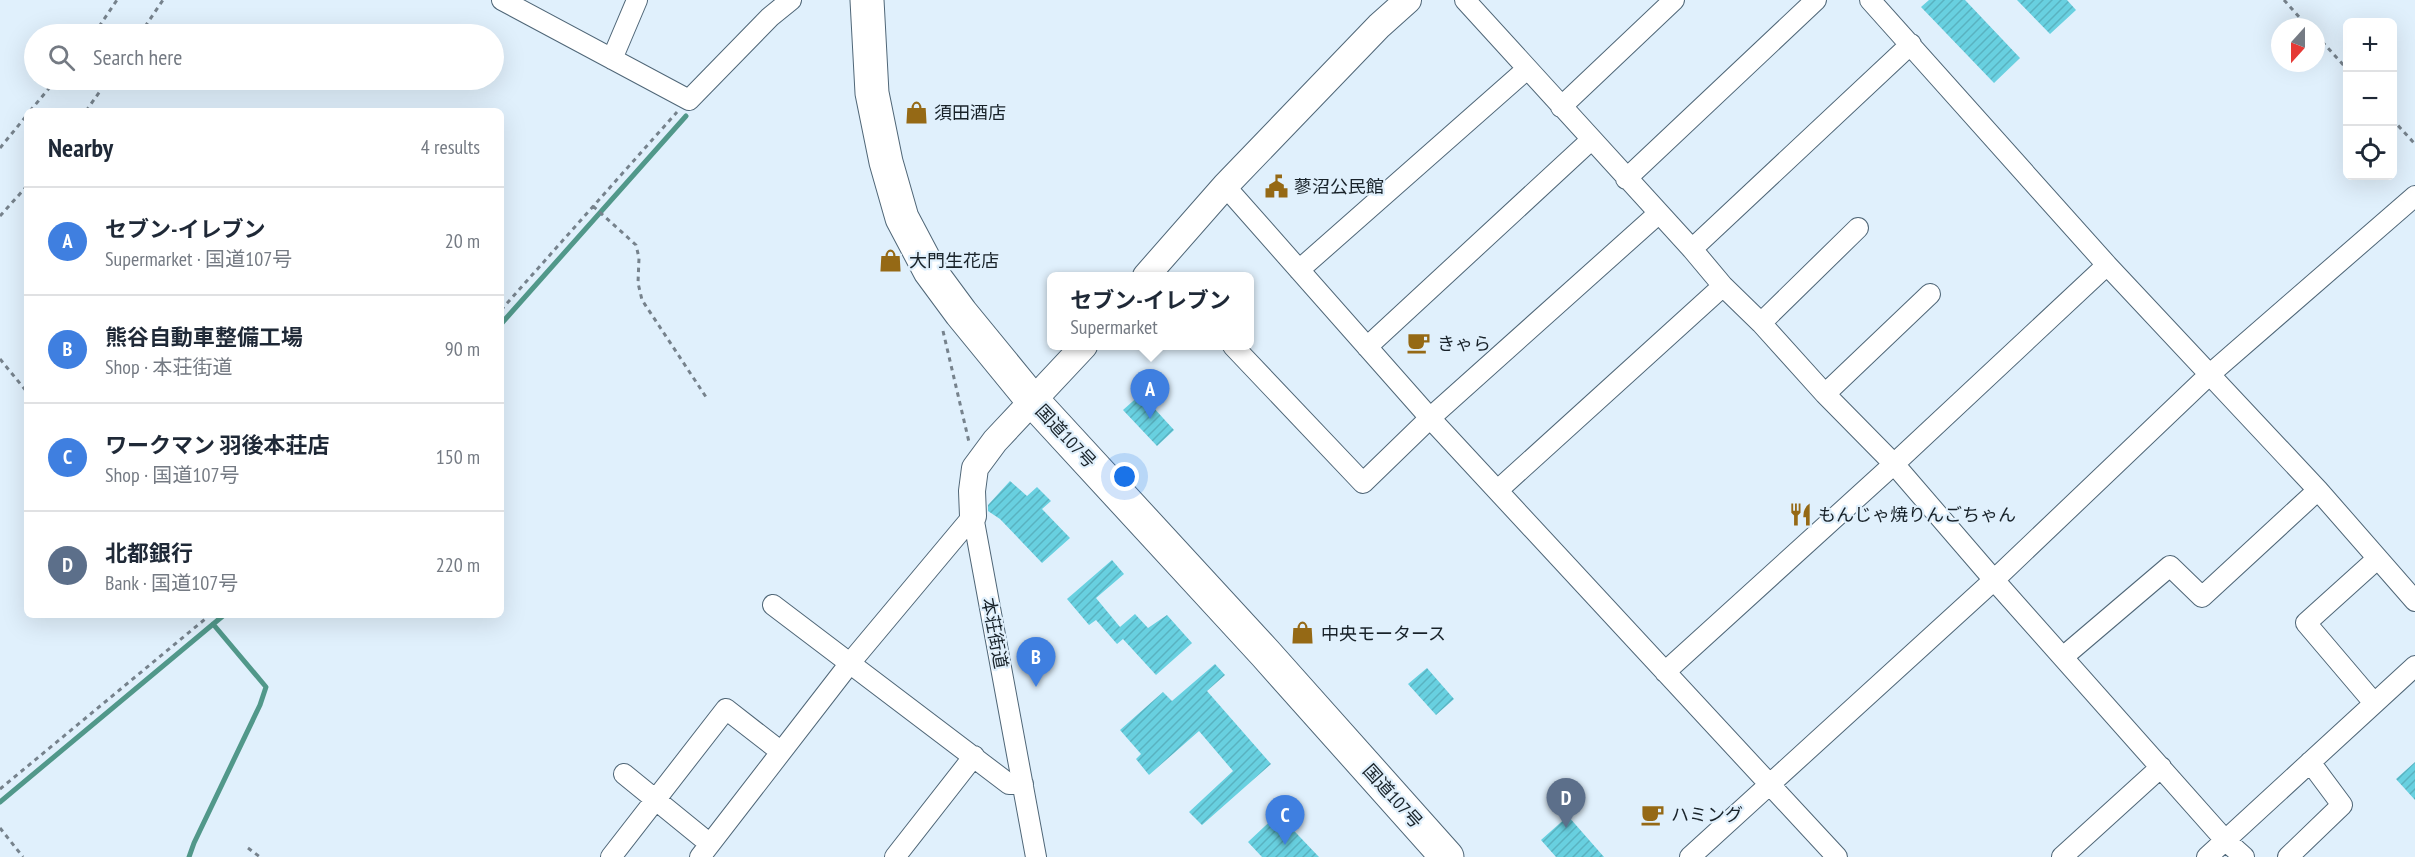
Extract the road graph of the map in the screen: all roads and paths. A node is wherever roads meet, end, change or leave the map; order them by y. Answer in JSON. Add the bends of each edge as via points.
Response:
{"nodes":[{"id":1,"x":117,"y":0,"type":"edge"},
{"id":2,"x":163,"y":0,"type":"edge"},
{"id":3,"x":637,"y":0,"type":"edge"},
{"id":4,"x":867,"y":0,"type":"edge"},
{"id":5,"x":1408,"y":0,"type":"edge"},
{"id":6,"x":1465,"y":0,"type":"edge"},
{"id":7,"x":1674,"y":0,"type":"edge"},
{"id":8,"x":1816,"y":0,"type":"edge"},
{"id":9,"x":1870,"y":0,"type":"edge"},
{"id":10,"x":2284,"y":0,"type":"edge"},
{"id":11,"x":513,"y":2,"type":"edge"},
{"id":12,"x":784,"y":2,"type":"edge"},
{"id":13,"x":2300,"y":18,"type":"edge"},
{"id":14,"x":101,"y":24,"type":"edge"},
{"id":15,"x":147,"y":24,"type":"edge"},
{"id":16,"x":1911,"y":44,"type":"junction"},
{"id":17,"x":2325,"y":45,"type":"edge"},
{"id":18,"x":612,"y":59,"type":"junction"},
{"id":19,"x":2343,"y":65,"type":"edge"},
{"id":20,"x":1527,"y":69,"type":"junction"},
{"id":21,"x":48,"y":90,"type":"edge"},
{"id":22,"x":101,"y":90,"type":"edge"},
{"id":23,"x":689,"y":100,"type":"junction"},
{"id":24,"x":1562,"y":107,"type":"junction"},
{"id":25,"x":33,"y":108,"type":"edge"},
{"id":26,"x":88,"y":108,"type":"edge"},
{"id":27,"x":24,"y":119,"type":"edge"},
{"id":28,"x":2397,"y":124,"type":"edge"},
{"id":29,"x":1591,"y":140,"type":"junction"},
{"id":30,"x":2415,"y":144,"type":"edge"},
{"id":31,"x":0,"y":148,"type":"edge"},
{"id":32,"x":1626,"y":179,"type":"junction"},
{"id":33,"x":1225,"y":186,"type":"junction"},
{"id":34,"x":24,"y":189,"type":"edge"},
{"id":35,"x":2415,"y":196,"type":"edge"},
{"id":36,"x":593,"y":206,"type":"junction"},
{"id":37,"x":1659,"y":213,"type":"junction"},
{"id":38,"x":0,"y":216,"type":"edge"},
{"id":39,"x":1857,"y":228,"type":"dead end"},
{"id":40,"x":1692,"y":249,"type":"junction"},
{"id":41,"x":2107,"y":265,"type":"junction"},
{"id":42,"x":1299,"y":270,"type":"junction"},
{"id":43,"x":1158,"y":272,"type":"edge"},
{"id":44,"x":1723,"y":286,"type":"junction"},
{"id":45,"x":1930,"y":294,"type":"dead end"},
{"id":46,"x":504,"y":307,"type":"edge"},
{"id":47,"x":1761,"y":323,"type":"junction"},
{"id":48,"x":943,"y":328,"type":"dead end"},
{"id":49,"x":1367,"y":347,"type":"junction"},
{"id":50,"x":1080,"y":350,"type":"edge"},
{"id":51,"x":1238,"y":350,"type":"edge"},
{"id":52,"x":0,"y":359,"type":"edge"},
{"id":53,"x":2209,"y":375,"type":"junction"},
{"id":54,"x":24,"y":388,"type":"edge"},
{"id":55,"x":1825,"y":394,"type":"junction"},
{"id":56,"x":708,"y":400,"type":"dead end"},
{"id":57,"x":1034,"y":401,"type":"junction"},
{"id":58,"x":1430,"y":418,"type":"junction"},
{"id":59,"x":1894,"y":464,"type":"junction"},
{"id":60,"x":975,"y":468,"type":"junction"},
{"id":61,"x":1498,"y":490,"type":"junction"},
{"id":62,"x":2318,"y":490,"type":"junction"},
{"id":63,"x":973,"y":516,"type":"junction"},
{"id":64,"x":2378,"y":559,"type":"junction"},
{"id":65,"x":1994,"y":580,"type":"junction"},
{"id":66,"x":2415,"y":601,"type":"edge"},
{"id":67,"x":773,"y":605,"type":"dead end"},
{"id":68,"x":206,"y":618,"type":"edge"},
{"id":69,"x":2063,"y":657,"type":"junction"},
{"id":70,"x":850,"y":663,"type":"junction"},
{"id":71,"x":2415,"y":666,"type":"edge"},
{"id":72,"x":1665,"y":672,"type":"junction"},
{"id":73,"x":2374,"y":703,"type":"junction"},
{"id":74,"x":780,"y":751,"type":"junction"},
{"id":75,"x":974,"y":756,"type":"junction"},
{"id":76,"x":2310,"y":762,"type":"junction"},
{"id":77,"x":2161,"y":767,"type":"junction"},
{"id":78,"x":624,"y":774,"type":"dead end"},
{"id":79,"x":1023,"y":784,"type":"junction"},
{"id":80,"x":1770,"y":784,"type":"junction"},
{"id":81,"x":0,"y":789,"type":"edge"},
{"id":82,"x":656,"y":799,"type":"junction"},
{"id":83,"x":0,"y":828,"type":"edge"},
{"id":84,"x":2225,"y":840,"type":"junction"},
{"id":85,"x":248,"y":848,"type":"dead end"},
{"id":86,"x":705,"y":850,"type":"edge"},
{"id":87,"x":23,"y":857,"type":"edge"},
{"id":88,"x":260,"y":857,"type":"edge"},
{"id":89,"x":611,"y":857,"type":"edge"},
{"id":90,"x":895,"y":857,"type":"edge"},
{"id":91,"x":1036,"y":857,"type":"edge"},
{"id":92,"x":1448,"y":857,"type":"edge"},
{"id":93,"x":1690,"y":857,"type":"edge"},
{"id":94,"x":1837,"y":857,"type":"edge"},
{"id":95,"x":2062,"y":857,"type":"edge"},
{"id":96,"x":2207,"y":857,"type":"edge"},
{"id":97,"x":2244,"y":857,"type":"edge"},
{"id":98,"x":2288,"y":857,"type":"edge"}],
"edges":[{"from":1,"to":14,"type":"path"},
{"from":2,"to":15,"type":"path"},
{"from":3,"to":18,"type":"street"},
{"from":4,"to":57,"type":"highway","name":"国道107号","via":[[872,93],[902,218],[930,271]]},
{"from":5,"to":33,"type":"street"},
{"from":6,"to":20,"type":"street"},
{"from":7,"to":24,"type":"street"},
{"from":8,"to":32,"type":"street"},
{"from":9,"to":16,"type":"street"},
{"from":10,"to":13,"type":"path"},
{"from":11,"to":18,"type":"street"},
{"from":12,"to":23,"type":"street"},
{"from":16,"to":40,"type":"street"},
{"from":16,"to":41,"type":"street"},
{"from":17,"to":19,"type":"path"},
{"from":18,"to":23,"type":"street"},
{"from":20,"to":24,"type":"street"},
{"from":20,"to":42,"type":"street"},
{"from":21,"to":25,"type":"path"},
{"from":22,"to":26,"type":"path"},
{"from":23,"to":36,"type":"path"},
{"from":24,"to":29,"type":"street"},
{"from":27,"to":31,"type":"path"},
{"from":28,"to":30,"type":"path"},
{"from":29,"to":32,"type":"street"},
{"from":29,"to":49,"type":"street"},
{"from":32,"to":37,"type":"street"},
{"from":33,"to":42,"type":"street"},
{"from":33,"to":43,"type":"street"},
{"from":34,"to":38,"type":"path"},
{"from":35,"to":53,"type":"street"},
{"from":36,"to":46,"type":"path"},
{"from":36,"to":56,"type":"path","via":[[636,245],[642,300]]},
{"from":37,"to":40,"type":"street"},
{"from":37,"to":58,"type":"street"},
{"from":39,"to":47,"type":"street"},
{"from":40,"to":44,"type":"street"},
{"from":41,"to":53,"type":"street"},
{"from":41,"to":59,"type":"street"},
{"from":42,"to":49,"type":"street"},
{"from":44,"to":47,"type":"street"},
{"from":44,"to":61,"type":"street"},
{"from":45,"to":55,"type":"street"},
{"from":47,"to":55,"type":"street"},
{"from":48,"to":60,"type":"path"},
{"from":49,"to":58,"type":"street"},
{"from":50,"to":57,"type":"street"},
{"from":51,"to":58,"type":"street","via":[[1363,483]]},
{"from":52,"to":54,"type":"path"},
{"from":53,"to":62,"type":"street"},
{"from":53,"to":65,"type":"street"},
{"from":55,"to":59,"type":"street"},
{"from":57,"to":60,"type":"street"},
{"from":57,"to":92,"type":"highway","name":"国道107号"},
{"from":58,"to":61,"type":"street"},
{"from":59,"to":65,"type":"street"},
{"from":59,"to":72,"type":"street"},
{"from":60,"to":63,"type":"street"},
{"from":61,"to":72,"type":"street"},
{"from":62,"to":64,"type":"street"},
{"from":62,"to":69,"type":"street","via":[[2202,597],[2170,566]]},
{"from":63,"to":70,"type":"street"},
{"from":63,"to":79,"type":"street","name":"本荘街道"},
{"from":64,"to":66,"type":"street"},
{"from":64,"to":73,"type":"street","via":[[2306,623]]},
{"from":65,"to":69,"type":"street"},
{"from":65,"to":80,"type":"street"},
{"from":67,"to":70,"type":"street"},
{"from":68,"to":81,"type":"path"},
{"from":69,"to":77,"type":"street"},
{"from":70,"to":74,"type":"street"},
{"from":70,"to":75,"type":"street"},
{"from":71,"to":73,"type":"street"},
{"from":72,"to":80,"type":"street"},
{"from":73,"to":76,"type":"street"},
{"from":74,"to":82,"type":"street","via":[[726,709]]},
{"from":74,"to":86,"type":"street"},
{"from":75,"to":79,"type":"street","via":[[1009,784]]},
{"from":75,"to":90,"type":"street"},
{"from":76,"to":84,"type":"street"},
{"from":76,"to":98,"type":"street","via":[[2342,805]]},
{"from":77,"to":84,"type":"street"},
{"from":77,"to":95,"type":"street"},
{"from":78,"to":82,"type":"street"},
{"from":79,"to":91,"type":"street","name":"本荘街道"},
{"from":80,"to":93,"type":"street"},
{"from":80,"to":94,"type":"street"},
{"from":82,"to":86,"type":"street"},
{"from":82,"to":89,"type":"street"},
{"from":83,"to":87,"type":"path"},
{"from":84,"to":96,"type":"street"},
{"from":84,"to":97,"type":"street"},
{"from":85,"to":88,"type":"path"}]}
